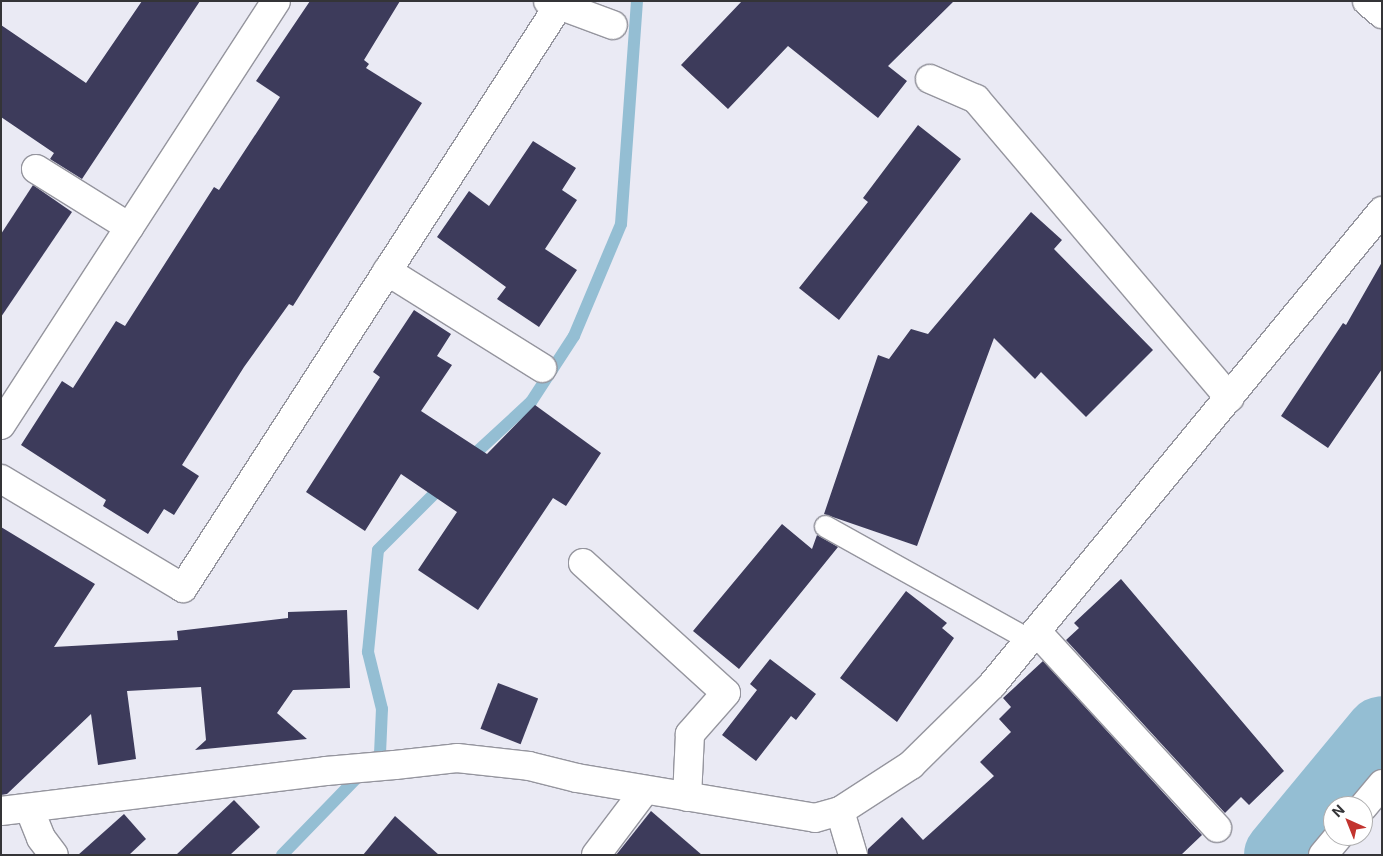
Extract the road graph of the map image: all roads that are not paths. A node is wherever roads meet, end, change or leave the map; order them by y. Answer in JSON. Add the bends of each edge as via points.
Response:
{"nodes":[{"id":1,"x":276,"y":1,"type":"edge"},
{"id":2,"x":1367,"y":1,"type":"edge"},
{"id":3,"x":553,"y":3,"type":"edge"},
{"id":4,"x":1382,"y":14,"type":"edge"},
{"id":5,"x":613,"y":25,"type":"dead end"},
{"id":6,"x":930,"y":79,"type":"dead end"},
{"id":7,"x":36,"y":169,"type":"dead end"},
{"id":8,"x":1382,"y":212,"type":"edge"},
{"id":9,"x":129,"y":227,"type":"junction"},
{"id":10,"x":387,"y":271,"type":"junction"},
{"id":11,"x":542,"y":368,"type":"dead end"},
{"id":12,"x":1230,"y":398,"type":"junction"},
{"id":13,"x":1,"y":425,"type":"edge"},
{"id":14,"x":1,"y":479,"type":"edge"},
{"id":15,"x":825,"y":526,"type":"dead end"},
{"id":16,"x":584,"y":563,"type":"dead end"},
{"id":17,"x":1033,"y":636,"type":"junction"},
{"id":18,"x":1382,"y":784,"type":"edge"},
{"id":19,"x":646,"y":790,"type":"junction"},
{"id":20,"x":1372,"y":796,"type":"edge"},
{"id":21,"x":687,"y":797,"type":"junction"},
{"id":22,"x":29,"y":808,"type":"junction"},
{"id":23,"x":1,"y":811,"type":"edge"},
{"id":24,"x":840,"y":811,"type":"junction"},
{"id":25,"x":1217,"y":828,"type":"dead end"},
{"id":26,"x":54,"y":855,"type":"edge"},
{"id":27,"x":596,"y":855,"type":"edge"},
{"id":28,"x":853,"y":855,"type":"edge"}],
"edges":[{"from":1,"to":9,"type":"street"},
{"from":2,"to":4,"type":"street"},
{"from":3,"to":5,"type":"street"},
{"from":3,"to":10,"type":"street"},
{"from":6,"to":12,"type":"street","via":[[976,99]]},
{"from":7,"to":9,"type":"street"},
{"from":8,"to":12,"type":"street"},
{"from":9,"to":13,"type":"street"},
{"from":10,"to":11,"type":"street"},
{"from":10,"to":14,"type":"street","via":[[183,588]]},
{"from":12,"to":17,"type":"street"},
{"from":15,"to":17,"type":"lane"},
{"from":16,"to":21,"type":"street","via":[[726,694],[690,734]]},
{"from":17,"to":24,"type":"street","via":[[954,726],[911,766]]},
{"from":17,"to":25,"type":"street"},
{"from":18,"to":20,"type":"street"},
{"from":19,"to":21,"type":"street"},
{"from":19,"to":22,"type":"street","via":[[530,766],[457,758]]},
{"from":19,"to":27,"type":"street"},
{"from":21,"to":24,"type":"street","via":[[815,818]]},
{"from":22,"to":23,"type":"street"},
{"from":22,"to":26,"type":"street","via":[[41,838]]},
{"from":24,"to":28,"type":"street"}]}
